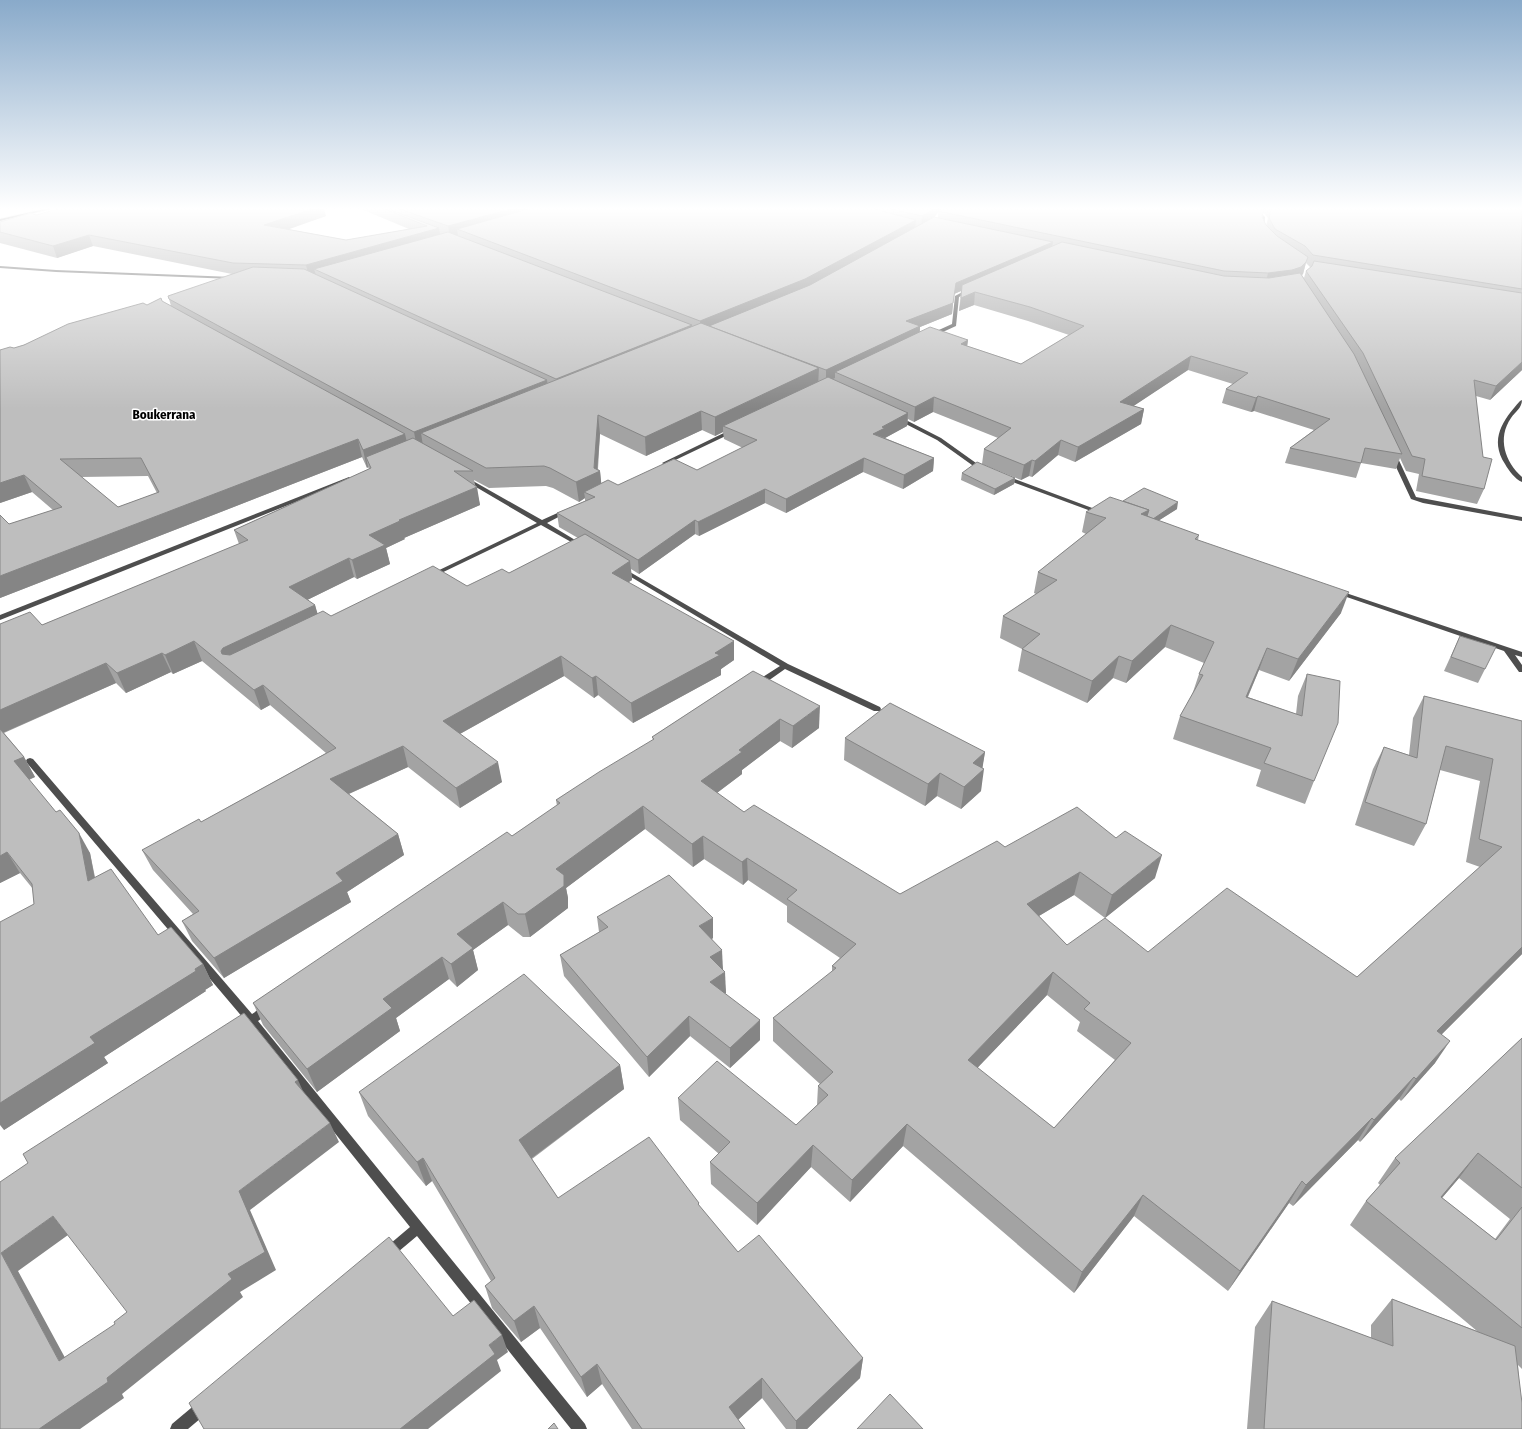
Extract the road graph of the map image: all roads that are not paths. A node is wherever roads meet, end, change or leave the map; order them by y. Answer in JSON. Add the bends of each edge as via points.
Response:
{"nodes":[{"id":1,"x":151,"y":276,"type":"edge"},
{"id":2,"x":232,"y":285,"type":"edge"},
{"id":3,"x":977,"y":287,"type":"edge"},
{"id":4,"x":925,"y":338,"type":"edge"},
{"id":5,"x":1522,"y":402,"type":"edge"},
{"id":6,"x":888,"y":414,"type":"edge"},
{"id":7,"x":741,"y":427,"type":"edge"},
{"id":8,"x":1390,"y":447,"type":"edge"},
{"id":9,"x":656,"y":468,"type":"edge"},
{"id":10,"x":456,"y":474,"type":"edge"},
{"id":11,"x":358,"y":475,"type":"edge"},
{"id":12,"x":1522,"y":480,"type":"edge"},
{"id":13,"x":571,"y":508,"type":"edge"},
{"id":14,"x":1111,"y":516,"type":"edge"},
{"id":15,"x":1522,"y":519,"type":"edge"},
{"id":16,"x":543,"y":522,"type":"junction"},
{"id":17,"x":590,"y":550,"type":"edge"},
{"id":18,"x":617,"y":566,"type":"edge"},
{"id":19,"x":428,"y":578,"type":"edge"},
{"id":20,"x":1328,"y":589,"type":"edge"},
{"id":21,"x":0,"y":618,"type":"edge"},
{"id":22,"x":1507,"y":650,"type":"junction"},
{"id":23,"x":1522,"y":655,"type":"edge"},
{"id":24,"x":785,"y":666,"type":"junction"},
{"id":25,"x":1522,"y":670,"type":"edge"},
{"id":26,"x":752,"y":688,"type":"edge"},
{"id":27,"x":877,"y":709,"type":"dead end"},
{"id":28,"x":30,"y":761,"type":"dead end"},
{"id":29,"x":277,"y":1003,"type":"edge"},
{"id":30,"x":251,"y":1020,"type":"junction"},
{"id":31,"x":231,"y":1033,"type":"edge"},
{"id":32,"x":418,"y":1228,"type":"junction"},
{"id":33,"x":376,"y":1263,"type":"edge"},
{"id":34,"x":213,"y":1399,"type":"edge"},
{"id":35,"x":177,"y":1429,"type":"edge"},
{"id":36,"x":580,"y":1429,"type":"edge"}],
"edges":[{"from":1,"to":2,"type":"street","via":[[239,280]]},
{"from":3,"to":4,"type":"street","via":[[956,296],[954,325]]},
{"from":5,"to":12,"type":"street","via":[[1506,422],[1500,443],[1504,459]]},
{"from":6,"to":14,"type":"street","via":[[939,439],[974,464],[993,473]]},
{"from":7,"to":9,"type":"street"},
{"from":8,"to":15,"type":"street","via":[[1413,498]]},
{"from":10,"to":16,"type":"street"},
{"from":11,"to":21,"type":"street"},
{"from":13,"to":16,"type":"street"},
{"from":16,"to":17,"type":"street"},
{"from":16,"to":19,"type":"street"},
{"from":18,"to":24,"type":"street"},
{"from":20,"to":22,"type":"street"},
{"from":22,"to":23,"type":"street"},
{"from":22,"to":25,"type":"street"},
{"from":24,"to":26,"type":"street"},
{"from":24,"to":27,"type":"street"},
{"from":28,"to":30,"type":"street"},
{"from":29,"to":30,"type":"street"},
{"from":30,"to":31,"type":"street"},
{"from":30,"to":32,"type":"street"},
{"from":32,"to":33,"type":"street"},
{"from":32,"to":36,"type":"street"},
{"from":34,"to":35,"type":"street"}]}
